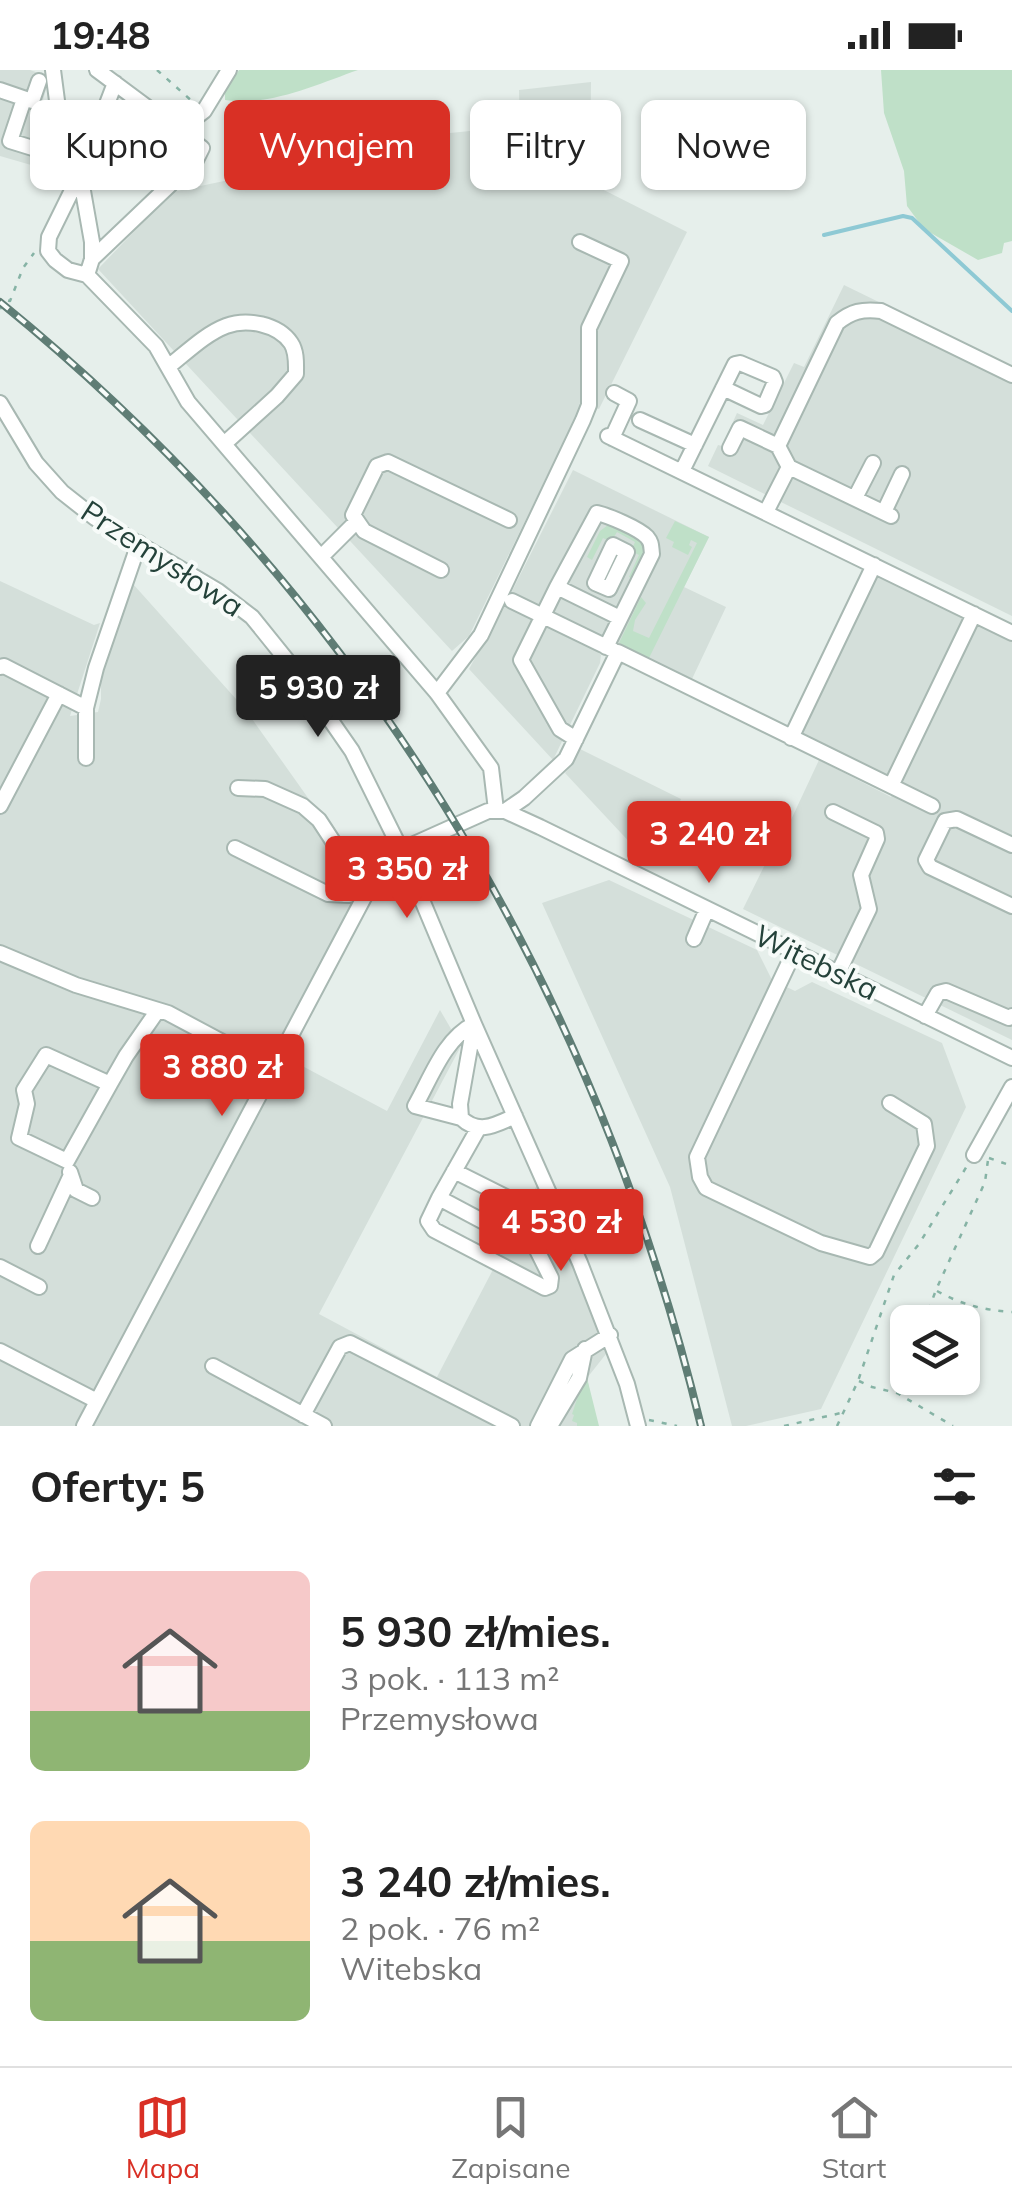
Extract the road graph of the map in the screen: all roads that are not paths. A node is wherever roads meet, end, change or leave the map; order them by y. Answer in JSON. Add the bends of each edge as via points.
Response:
{"nodes":[{"id":1,"x":53,"y":70,"type":"edge"},
{"id":2,"x":229,"y":70,"type":"edge"},
{"id":3,"x":106,"y":74,"type":"edge"},
{"id":4,"x":40,"y":81,"type":"dead end"},
{"id":5,"x":0,"y":90,"type":"edge"},
{"id":6,"x":24,"y":98,"type":"junction"},
{"id":7,"x":57,"y":100,"type":"edge"},
{"id":8,"x":99,"y":100,"type":"edge"},
{"id":9,"x":138,"y":100,"type":"edge"},
{"id":10,"x":204,"y":111,"type":"edge"},
{"id":11,"x":30,"y":147,"type":"edge"},
{"id":12,"x":72,"y":190,"type":"edge"},
{"id":13,"x":83,"y":190,"type":"edge"},
{"id":14,"x":163,"y":190,"type":"edge"},
{"id":15,"x":580,"y":242,"type":"dead end"},
{"id":16,"x":92,"y":258,"type":"junction"},
{"id":17,"x":87,"y":275,"type":"junction"},
{"id":18,"x":168,"y":367,"type":"junction"},
{"id":19,"x":1012,"y":375,"type":"edge"},
{"id":20,"x":723,"y":388,"type":"dead end"},
{"id":21,"x":614,"y":393,"type":"dead end"},
{"id":22,"x":0,"y":403,"type":"edge"},
{"id":23,"x":640,"y":420,"type":"dead end"},
{"id":24,"x":224,"y":444,"type":"junction"},
{"id":25,"x":695,"y":445,"type":"junction"},
{"id":26,"x":778,"y":446,"type":"junction"},
{"id":27,"x":730,"y":448,"type":"dead end"},
{"id":28,"x":873,"y":463,"type":"dead end"},
{"id":29,"x":789,"y":467,"type":"junction"},
{"id":30,"x":682,"y":472,"type":"junction"},
{"id":31,"x":902,"y":474,"type":"dead end"},
{"id":32,"x":855,"y":498,"type":"junction"},
{"id":33,"x":766,"y":512,"type":"junction"},
{"id":34,"x":509,"y":520,"type":"dead end"},
{"id":35,"x":356,"y":522,"type":"junction"},
{"id":36,"x":140,"y":543,"type":"junction"},
{"id":37,"x":321,"y":557,"type":"junction"},
{"id":38,"x":874,"y":565,"type":"junction"},
{"id":39,"x":442,"y":570,"type":"dead end"},
{"id":40,"x":602,"y":586,"type":"dead end"},
{"id":41,"x":557,"y":588,"type":"junction"},
{"id":42,"x":512,"y":601,"type":"dead end"},
{"id":43,"x":593,"y":604,"type":"junction"},
{"id":44,"x":974,"y":614,"type":"junction"},
{"id":45,"x":543,"y":616,"type":"junction"},
{"id":46,"x":620,"y":618,"type":"junction"},
{"id":47,"x":1012,"y":633,"type":"edge"},
{"id":48,"x":612,"y":650,"type":"junction"},
{"id":49,"x":0,"y":666,"type":"edge"},
{"id":50,"x":437,"y":693,"type":"junction"},
{"id":51,"x":59,"y":694,"type":"junction"},
{"id":52,"x":86,"y":708,"type":"junction"},
{"id":53,"x":791,"y":738,"type":"junction"},
{"id":54,"x":576,"y":739,"type":"junction"},
{"id":55,"x":86,"y":758,"type":"dead end"},
{"id":56,"x":890,"y":786,"type":"junction"},
{"id":57,"x":238,"y":788,"type":"dead end"},
{"id":58,"x":0,"y":806,"type":"edge"},
{"id":59,"x":932,"y":806,"type":"dead end"},
{"id":60,"x":500,"y":811,"type":"junction"},
{"id":61,"x":833,"y":812,"type":"dead end"},
{"id":62,"x":1012,"y":845,"type":"edge"},
{"id":63,"x":236,"y":848,"type":"dead end"},
{"id":64,"x":401,"y":850,"type":"junction"},
{"id":65,"x":344,"y":895,"type":"junction"},
{"id":66,"x":365,"y":895,"type":"junction"},
{"id":67,"x":1012,"y":906,"type":"edge"},
{"id":68,"x":706,"y":909,"type":"junction"},
{"id":69,"x":694,"y":939,"type":"dead end"},
{"id":70,"x":794,"y":952,"type":"junction"},
{"id":71,"x":0,"y":953,"type":"edge"},
{"id":72,"x":838,"y":974,"type":"junction"},
{"id":73,"x":158,"y":1010,"type":"junction"},
{"id":74,"x":925,"y":1016,"type":"junction"},
{"id":75,"x":1012,"y":1016,"type":"edge"},
{"id":76,"x":474,"y":1024,"type":"junction"},
{"id":77,"x":1012,"y":1058,"type":"edge"},
{"id":78,"x":273,"y":1069,"type":"junction"},
{"id":79,"x":110,"y":1084,"type":"junction"},
{"id":80,"x":1012,"y":1088,"type":"edge"},
{"id":81,"x":890,"y":1103,"type":"dead end"},
{"id":82,"x":515,"y":1116,"type":"junction"},
{"id":83,"x":461,"y":1118,"type":"junction"},
{"id":84,"x":478,"y":1128,"type":"junction"},
{"id":85,"x":974,"y":1155,"type":"road end"},
{"id":86,"x":69,"y":1168,"type":"junction"},
{"id":87,"x":454,"y":1172,"type":"junction"},
{"id":88,"x":92,"y":1198,"type":"dead end"},
{"id":89,"x":439,"y":1198,"type":"junction"},
{"id":90,"x":531,"y":1238,"type":"junction"},
{"id":91,"x":38,"y":1246,"type":"dead end"},
{"id":92,"x":0,"y":1267,"type":"edge"},
{"id":93,"x":40,"y":1287,"type":"dead end"},
{"id":94,"x":610,"y":1335,"type":"junction"},
{"id":95,"x":585,"y":1349,"type":"junction"},
{"id":96,"x":0,"y":1351,"type":"edge"},
{"id":97,"x":213,"y":1366,"type":"dead end"},
{"id":98,"x":571,"y":1392,"type":"junction"},
{"id":99,"x":97,"y":1401,"type":"junction"},
{"id":100,"x":304,"y":1415,"type":"junction"},
{"id":101,"x":638,"y":1424,"type":"edge"},
{"id":102,"x":84,"y":1426,"type":"edge"},
{"id":103,"x":324,"y":1426,"type":"edge"},
{"id":104,"x":512,"y":1426,"type":"edge"},
{"id":105,"x":538,"y":1426,"type":"edge"},
{"id":106,"x":550,"y":1426,"type":"edge"},
{"id":107,"x":563,"y":1426,"type":"edge"}],
"edges":[{"from":1,"to":7,"type":"street"},
{"from":2,"to":10,"type":"street"},
{"from":3,"to":8,"type":"street"},
{"from":3,"to":9,"type":"street"},
{"from":4,"to":6,"type":"street","via":[[32,102]]},
{"from":5,"to":6,"type":"street"},
{"from":6,"to":11,"type":"street","via":[[10,141]]},
{"from":12,"to":17,"type":"street","via":[[48,237],[48,251],[68,270]]},
{"from":13,"to":16,"type":"street"},
{"from":14,"to":16,"type":"street"},
{"from":15,"to":50,"type":"street","via":[[620,261],[588,328],[589,406],[481,635]]},
{"from":16,"to":17,"type":"street"},
{"from":17,"to":18,"type":"street"},
{"from":18,"to":24,"type":"street"},
{"from":18,"to":24,"type":"street","via":[[238,323],[276,329],[291,343],[296,374]]},
{"from":19,"to":26,"type":"street","via":[[881,311],[862,309],[837,323]]},
{"from":20,"to":25,"type":"street"},
{"from":21,"to":30,"type":"street","via":[[628,401],[610,437]]},
{"from":22,"to":36,"type":"street","name":"Przemysłowa","via":[[48,478],[78,506]]},
{"from":23,"to":25,"type":"street"},
{"from":24,"to":37,"type":"street"},
{"from":25,"to":30,"type":"street"},
{"from":26,"to":27,"type":"street","via":[[740,428]]},
{"from":26,"to":29,"type":"street"},
{"from":28,"to":32,"type":"street"},
{"from":29,"to":32,"type":"street"},
{"from":29,"to":33,"type":"street"},
{"from":30,"to":33,"type":"street"},
{"from":31,"to":32,"type":"street","via":[[887,514]]},
{"from":33,"to":38,"type":"street"},
{"from":34,"to":35,"type":"street","via":[[384,462],[352,515]]},
{"from":35,"to":37,"type":"street"},
{"from":35,"to":39,"type":"street"},
{"from":36,"to":52,"type":"street"},
{"from":36,"to":64,"type":"street","name":"Przemysłowa","via":[[218,592],[266,633],[352,751]]},
{"from":37,"to":50,"type":"street"},
{"from":38,"to":44,"type":"street"},
{"from":38,"to":53,"type":"street"},
{"from":40,"to":43,"type":"street"},
{"from":41,"to":43,"type":"street"},
{"from":41,"to":45,"type":"street"},
{"from":41,"to":46,"type":"street","via":[[594,514],[601,513],[651,542],[652,554]]},
{"from":42,"to":45,"type":"street"},
{"from":43,"to":46,"type":"street"},
{"from":44,"to":47,"type":"street"},
{"from":44,"to":56,"type":"street"},
{"from":45,"to":48,"type":"street"},
{"from":45,"to":54,"type":"street","via":[[521,660],[560,730]]},
{"from":46,"to":48,"type":"street"},
{"from":48,"to":53,"type":"street"},
{"from":48,"to":54,"type":"street"},
{"from":49,"to":51,"type":"street"},
{"from":50,"to":60,"type":"street","via":[[491,768]]},
{"from":51,"to":52,"type":"street"},
{"from":51,"to":58,"type":"street"},
{"from":52,"to":55,"type":"street"},
{"from":53,"to":56,"type":"street"},
{"from":54,"to":60,"type":"street","via":[[558,767]]},
{"from":56,"to":59,"type":"street"},
{"from":57,"to":65,"type":"street","via":[[265,789],[319,820],[336,846]]},
{"from":60,"to":64,"type":"street"},
{"from":60,"to":68,"type":"street","name":"Witebska"},
{"from":61,"to":72,"type":"street","via":[[876,833],[877,840],[861,874],[869,909]]},
{"from":62,"to":67,"type":"street","via":[[950,818],[926,860],[930,868]]},
{"from":63,"to":65,"type":"street","via":[[328,894]]},
{"from":64,"to":66,"type":"street","via":[[382,864]]},
{"from":64,"to":76,"type":"street","name":"Przemysłowa"},
{"from":65,"to":66,"type":"street"},
{"from":66,"to":78,"type":"street"},
{"from":68,"to":69,"type":"street"},
{"from":68,"to":70,"type":"street","name":"Witebska"},
{"from":70,"to":72,"type":"street","name":"Witebska"},
{"from":70,"to":81,"type":"street","via":[[698,1157],[706,1188],[821,1243],[870,1256],[927,1146],[924,1124]]},
{"from":71,"to":73,"type":"street"},
{"from":72,"to":74,"type":"street","name":"Witebska"},
{"from":73,"to":78,"type":"street"},
{"from":73,"to":79,"type":"street"},
{"from":74,"to":75,"type":"street","via":[[938,993],[946,992]]},
{"from":74,"to":77,"type":"street","name":"Witebska"},
{"from":76,"to":82,"type":"street","name":"Przemysłowa"},
{"from":76,"to":83,"type":"street"},
{"from":76,"to":83,"type":"street","via":[[448,1045],[415,1106]]},
{"from":78,"to":99,"type":"street"},
{"from":79,"to":86,"type":"street"},
{"from":79,"to":86,"type":"street","via":[[46,1055],[24,1090],[19,1138]]},
{"from":80,"to":85,"type":"street"},
{"from":82,"to":84,"type":"street"},
{"from":82,"to":94,"type":"street","name":"Przemysłowa"},
{"from":83,"to":84,"type":"street"},
{"from":84,"to":87,"type":"street"},
{"from":86,"to":88,"type":"street","via":[[76,1190]]},
{"from":86,"to":91,"type":"street"},
{"from":87,"to":89,"type":"street"},
{"from":87,"to":90,"type":"street","via":[[512,1200]]},
{"from":89,"to":90,"type":"street","via":[[518,1240]]},
{"from":89,"to":90,"type":"street","via":[[428,1221],[434,1230],[546,1288],[551,1278]]},
{"from":92,"to":93,"type":"street"},
{"from":94,"to":95,"type":"street"},
{"from":94,"to":101,"type":"street","name":"Przemysłowa"},
{"from":95,"to":98,"type":"street"},
{"from":95,"to":105,"type":"street","via":[[572,1360]]},
{"from":96,"to":99,"type":"street"},
{"from":97,"to":100,"type":"street"},
{"from":98,"to":106,"type":"street"},
{"from":98,"to":107,"type":"street"},
{"from":99,"to":102,"type":"street"},
{"from":100,"to":103,"type":"street"},
{"from":100,"to":104,"type":"street","via":[[340,1347],[350,1343]]}]}
